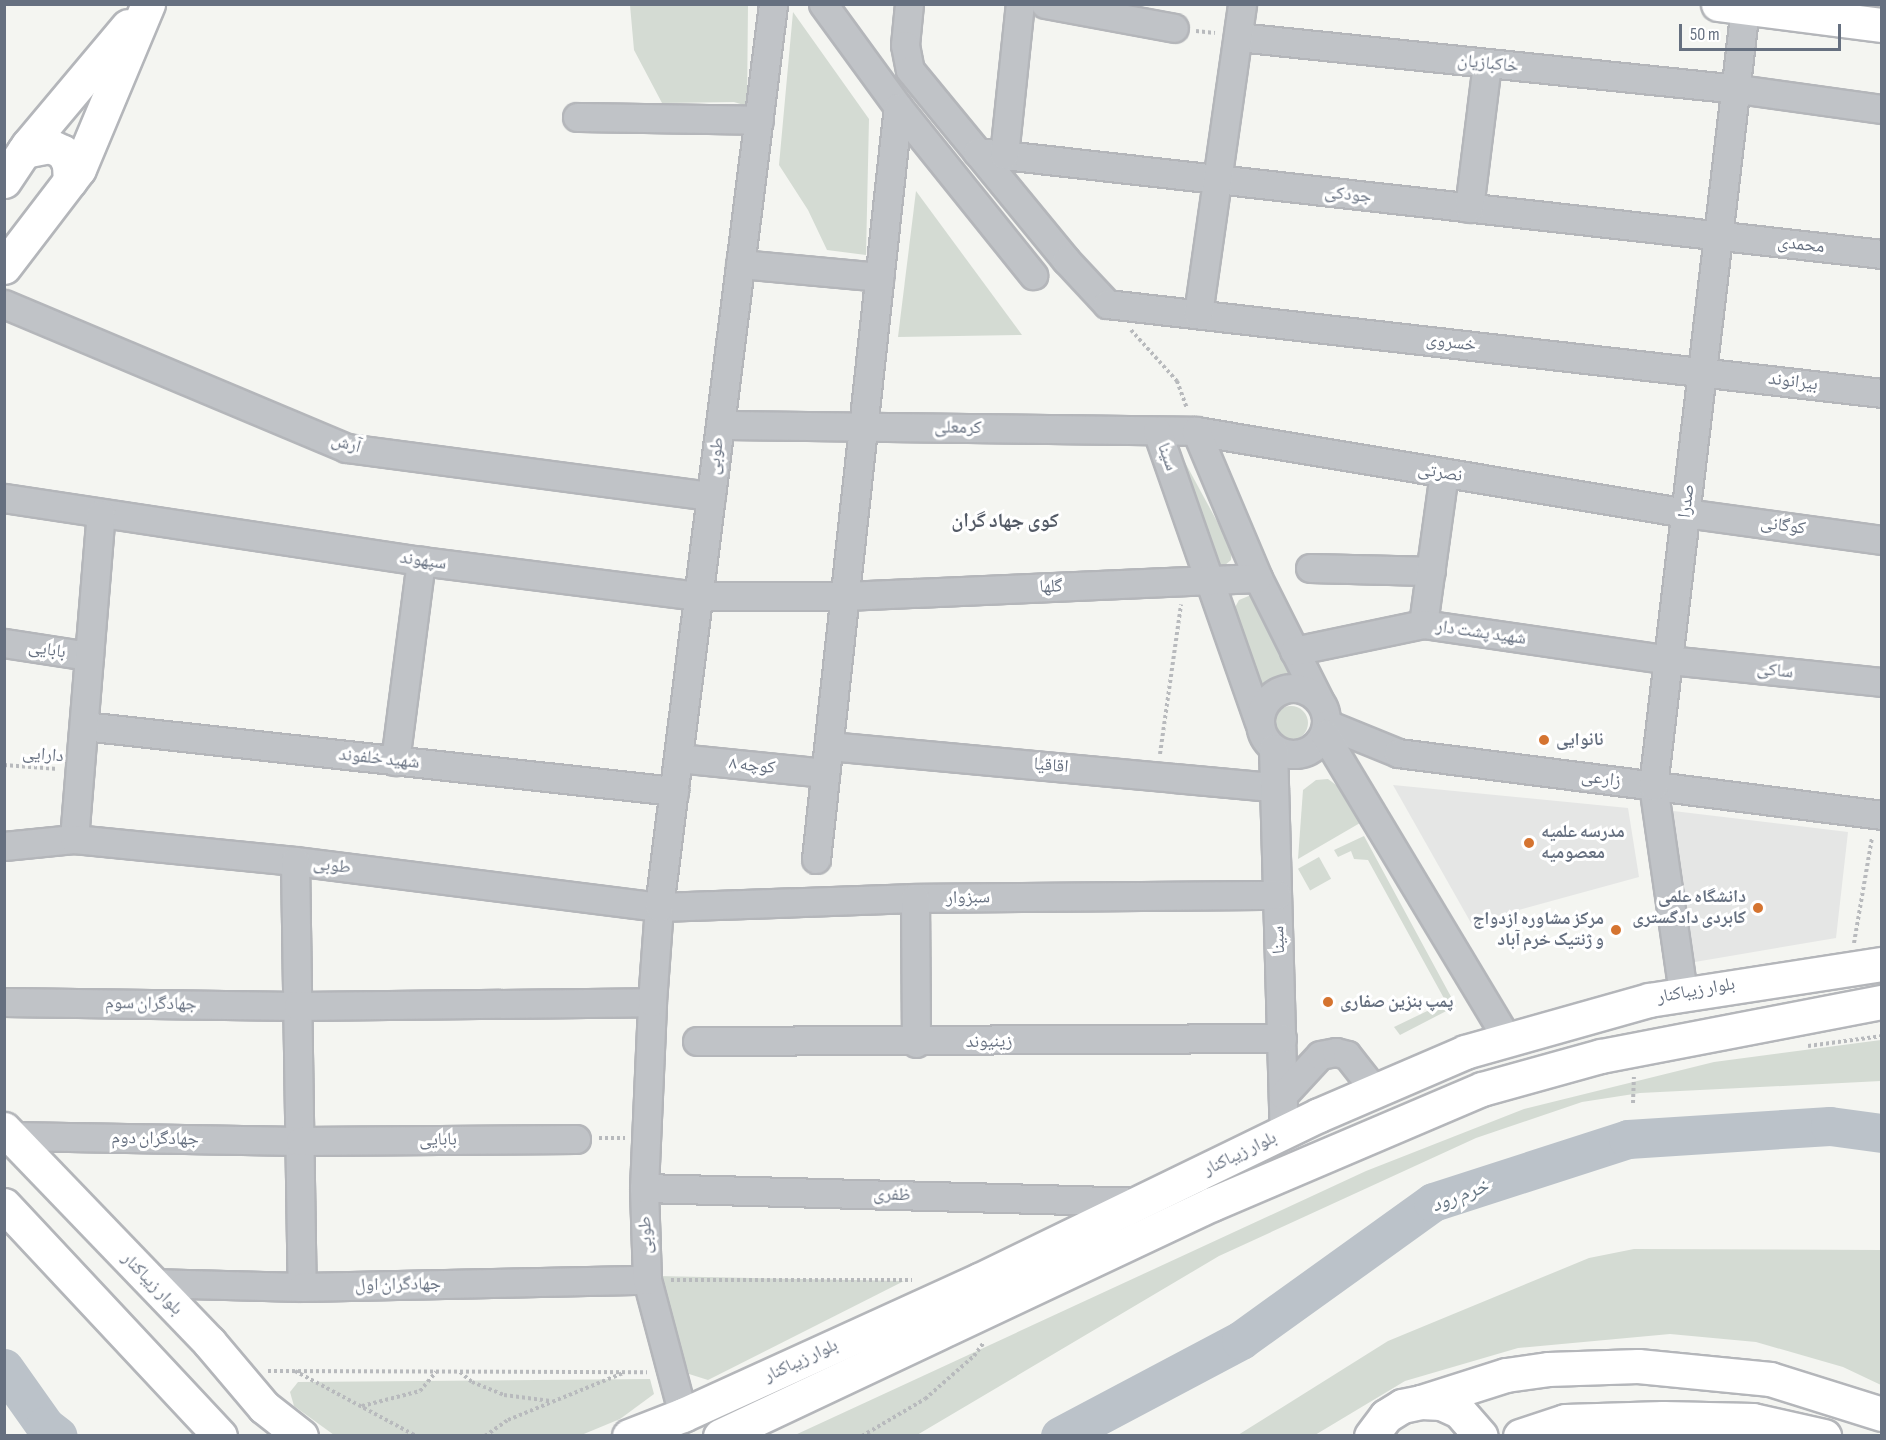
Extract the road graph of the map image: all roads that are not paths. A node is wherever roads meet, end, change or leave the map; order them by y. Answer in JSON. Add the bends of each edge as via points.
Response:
{"nodes":[{"id":1,"x":148,"y":4,"type":"edge"},
{"id":2,"x":773,"y":4,"type":"edge"},
{"id":3,"x":909,"y":4,"type":"edge"},
{"id":4,"x":1020,"y":4,"type":"edge"},
{"id":5,"x":1045,"y":4,"type":"edge"},
{"id":6,"x":1242,"y":4,"type":"edge"},
{"id":7,"x":826,"y":6,"type":"edge"},
{"id":8,"x":1736,"y":6,"type":"edge"},
{"id":9,"x":1881,"y":25,"type":"edge"},
{"id":10,"x":1174,"y":27,"type":"road end"},
{"id":11,"x":1238,"y":37,"type":"junction"},
{"id":12,"x":1486,"y":64,"type":"junction"},
{"id":13,"x":1738,"y":88,"type":"junction"},
{"id":14,"x":898,"y":107,"type":"junction"},
{"id":15,"x":1881,"y":109,"type":"edge"},
{"id":16,"x":576,"y":117,"type":"dead end"},
{"id":17,"x":759,"y":120,"type":"junction"},
{"id":18,"x":24,"y":151,"type":"junction"},
{"id":19,"x":977,"y":152,"type":"junction"},
{"id":20,"x":1004,"y":155,"type":"junction"},
{"id":21,"x":1218,"y":180,"type":"junction"},
{"id":22,"x":4,"y":181,"type":"edge"},
{"id":23,"x":70,"y":181,"type":"junction"},
{"id":24,"x":1469,"y":208,"type":"junction"},
{"id":25,"x":1720,"y":236,"type":"junction"},
{"id":26,"x":1881,"y":254,"type":"edge"},
{"id":27,"x":740,"y":264,"type":"junction"},
{"id":28,"x":4,"y":267,"type":"edge"},
{"id":29,"x":1033,"y":275,"type":"dead end"},
{"id":30,"x":879,"y":277,"type":"junction"},
{"id":31,"x":4,"y":304,"type":"edge"},
{"id":32,"x":1198,"y":314,"type":"junction"},
{"id":33,"x":1704,"y":372,"type":"junction"},
{"id":34,"x":1881,"y":393,"type":"edge"},
{"id":35,"x":720,"y":425,"type":"junction"},
{"id":36,"x":863,"y":427,"type":"junction"},
{"id":37,"x":1157,"y":431,"type":"junction"},
{"id":38,"x":1196,"y":431,"type":"junction"},
{"id":39,"x":1444,"y":473,"type":"junction"},
{"id":40,"x":711,"y":496,"type":"junction"},
{"id":41,"x":4,"y":498,"type":"edge"},
{"id":42,"x":1685,"y":513,"type":"junction"},
{"id":43,"x":101,"y":514,"type":"junction"},
{"id":44,"x":1881,"y":540,"type":"edge"},
{"id":45,"x":421,"y":561,"type":"junction"},
{"id":46,"x":1310,"y":568,"type":"dead end"},
{"id":47,"x":1431,"y":571,"type":"junction"},
{"id":48,"x":1258,"y":578,"type":"junction"},
{"id":49,"x":1211,"y":580,"type":"junction"},
{"id":50,"x":699,"y":596,"type":"junction"},
{"id":51,"x":845,"y":596,"type":"junction"},
{"id":52,"x":1423,"y":624,"type":"junction"},
{"id":53,"x":4,"y":643,"type":"edge"},
{"id":54,"x":1294,"y":651,"type":"junction"},
{"id":55,"x":89,"y":656,"type":"junction"},
{"id":56,"x":1669,"y":660,"type":"junction"},
{"id":57,"x":1881,"y":682,"type":"edge"},
{"id":58,"x":1323,"y":719,"type":"junction"},
{"id":59,"x":1259,"y":722,"type":"junction"},
{"id":60,"x":84,"y":726,"type":"junction"},
{"id":61,"x":829,"y":746,"type":"junction"},
{"id":62,"x":1273,"y":748,"type":"junction"},
{"id":63,"x":678,"y":758,"type":"junction"},
{"id":64,"x":395,"y":761,"type":"junction"},
{"id":65,"x":825,"y":773,"type":"junction"},
{"id":66,"x":1653,"y":786,"type":"junction"},
{"id":67,"x":1274,"y":787,"type":"junction"},
{"id":68,"x":674,"y":791,"type":"junction"},
{"id":69,"x":1879,"y":815,"type":"edge"},
{"id":70,"x":74,"y":839,"type":"junction"},
{"id":71,"x":4,"y":846,"type":"edge"},
{"id":72,"x":816,"y":859,"type":"dead end"},
{"id":73,"x":295,"y":861,"type":"junction"},
{"id":74,"x":1277,"y":895,"type":"junction"},
{"id":75,"x":915,"y":898,"type":"junction"},
{"id":76,"x":659,"y":907,"type":"junction"},
{"id":77,"x":1866,"y":966,"type":"edge"},
{"id":78,"x":1683,"y":993,"type":"junction"},
{"id":79,"x":4,"y":1002,"type":"edge"},
{"id":80,"x":652,"y":1002,"type":"junction"},
{"id":81,"x":1881,"y":1002,"type":"edge"},
{"id":82,"x":298,"y":1006,"type":"junction"},
{"id":83,"x":1282,"y":1038,"type":"junction"},
{"id":84,"x":1507,"y":1039,"type":"junction"},
{"id":85,"x":697,"y":1041,"type":"dead end"},
{"id":86,"x":916,"y":1043,"type":"junction"},
{"id":87,"x":1465,"y":1052,"type":"junction"},
{"id":88,"x":1482,"y":1089,"type":"junction"},
{"id":89,"x":1376,"y":1092,"type":"junction"},
{"id":90,"x":1283,"y":1095,"type":"junction"},
{"id":91,"x":1284,"y":1132,"type":"junction"},
{"id":92,"x":8,"y":1133,"type":"edge"},
{"id":93,"x":576,"y":1138,"type":"road end"},
{"id":94,"x":300,"y":1142,"type":"junction"},
{"id":95,"x":644,"y":1188,"type":"junction"},
{"id":96,"x":1139,"y":1202,"type":"junction"},
{"id":97,"x":4,"y":1205,"type":"edge"},
{"id":98,"x":647,"y":1280,"type":"junction"},
{"id":99,"x":149,"y":1283,"type":"junction"},
{"id":100,"x":302,"y":1287,"type":"junction"},
{"id":101,"x":1421,"y":1402,"type":"junction"},
{"id":102,"x":1881,"y":1414,"type":"edge"},
{"id":103,"x":686,"y":1425,"type":"edge"},
{"id":104,"x":1369,"y":1434,"type":"edge"},
{"id":105,"x":220,"y":1436,"type":"edge"},
{"id":106,"x":301,"y":1436,"type":"edge"},
{"id":107,"x":629,"y":1436,"type":"edge"},
{"id":108,"x":720,"y":1436,"type":"edge"},
{"id":109,"x":1481,"y":1436,"type":"edge"},
{"id":110,"x":1520,"y":1436,"type":"edge"},
{"id":111,"x":1824,"y":1436,"type":"edge"}],
"edges":[{"from":1,"to":18,"type":"main road"},
{"from":1,"to":23,"type":"main road","via":[[79,170]]},
{"from":2,"to":17,"type":"street","name":"طوبی"},
{"from":3,"to":19,"type":"street","via":[[905,45],[910,70]]},
{"from":4,"to":20,"type":"street"},
{"from":5,"to":10,"type":"street"},
{"from":6,"to":11,"type":"street"},
{"from":7,"to":14,"type":"street"},
{"from":8,"to":9,"type":"main road"},
{"from":8,"to":13,"type":"street","name":"صدرا"},
{"from":11,"to":12,"type":"street","name":"خاکبازیان"},
{"from":11,"to":21,"type":"street"},
{"from":12,"to":13,"type":"street","name":"خاکبازیان"},
{"from":12,"to":24,"type":"street"},
{"from":13,"to":15,"type":"street"},
{"from":13,"to":25,"type":"street","name":"صدرا"},
{"from":14,"to":29,"type":"street"},
{"from":14,"to":30,"type":"street"},
{"from":16,"to":17,"type":"street"},
{"from":17,"to":27,"type":"street","name":"طوبی"},
{"from":18,"to":22,"type":"main road"},
{"from":18,"to":23,"type":"main road","via":[[50,146],[63,152],[69,164]]},
{"from":19,"to":20,"type":"street","name":"جودکی"},
{"from":19,"to":32,"type":"street","name":"خسروی","via":[[1107,304]]},
{"from":20,"to":21,"type":"street","name":"جودکی"},
{"from":21,"to":24,"type":"street","name":"جودکی"},
{"from":21,"to":32,"type":"street"},
{"from":23,"to":28,"type":"main road"},
{"from":24,"to":25,"type":"street","name":"جودکی"},
{"from":25,"to":26,"type":"street","name":"محمدی"},
{"from":25,"to":33,"type":"street","name":"صدرا"},
{"from":27,"to":30,"type":"street"},
{"from":27,"to":35,"type":"street","name":"طوبی"},
{"from":30,"to":36,"type":"street"},
{"from":31,"to":40,"type":"street","name":"آرش","via":[[346,448]]},
{"from":32,"to":33,"type":"street","name":"خسروی"},
{"from":33,"to":34,"type":"street","name":"بیرانوند"},
{"from":33,"to":42,"type":"street","name":"صدرا"},
{"from":35,"to":36,"type":"street","name":"کرمعلی"},
{"from":35,"to":40,"type":"street","name":"طوبی"},
{"from":36,"to":37,"type":"street","name":"کرمعلی"},
{"from":36,"to":51,"type":"street"},
{"from":37,"to":38,"type":"street","name":"کرمعلی"},
{"from":37,"to":49,"type":"street","name":"سینا"},
{"from":38,"to":39,"type":"street","name":"نصرتی"},
{"from":38,"to":48,"type":"street"},
{"from":39,"to":42,"type":"street","name":"نصرتی"},
{"from":39,"to":47,"type":"street"},
{"from":40,"to":50,"type":"street","name":"طوبی"},
{"from":41,"to":43,"type":"street","name":"سپهوند"},
{"from":42,"to":44,"type":"street","name":"کوگانی"},
{"from":42,"to":56,"type":"street","name":"صدرا"},
{"from":43,"to":45,"type":"street","name":"سپهوند"},
{"from":43,"to":55,"type":"street"},
{"from":45,"to":50,"type":"street","name":"سپهوند"},
{"from":45,"to":64,"type":"street"},
{"from":46,"to":47,"type":"street"},
{"from":47,"to":52,"type":"street"},
{"from":48,"to":49,"type":"street","name":"گلها"},
{"from":48,"to":54,"type":"street"},
{"from":49,"to":51,"type":"street","name":"گلها"},
{"from":49,"to":59,"type":"street","name":"سینا"},
{"from":50,"to":51,"type":"street","name":"سپهوند"},
{"from":50,"to":63,"type":"street","name":"طوبی"},
{"from":51,"to":61,"type":"street"},
{"from":52,"to":54,"type":"street","name":"شهید پشت دار"},
{"from":52,"to":56,"type":"street","name":"شهید پشت دار"},
{"from":53,"to":55,"type":"street","name":"بابایی"},
{"from":54,"to":58,"type":"street"},
{"from":55,"to":60,"type":"street"},
{"from":56,"to":57,"type":"street","name":"ساکی"},
{"from":56,"to":66,"type":"street","name":"صدرا"},
{"from":58,"to":59,"type":"street","via":[[1308,691],[1281,690],[1262,708]]},
{"from":58,"to":62,"type":"street","via":[[1308,751],[1296,754]]},
{"from":58,"to":66,"type":"street","name":"زارعی","via":[[1398,753]]},
{"from":58,"to":84,"type":"street"},
{"from":59,"to":62,"type":"street","via":[[1263,737]]},
{"from":60,"to":64,"type":"street","name":"شهید خلفوند"},
{"from":60,"to":70,"type":"street"},
{"from":61,"to":65,"type":"street"},
{"from":61,"to":67,"type":"street","name":"اقاقیا"},
{"from":62,"to":67,"type":"street","name":"سینا"},
{"from":63,"to":65,"type":"street","name":"کوچه ۸"},
{"from":63,"to":68,"type":"street","name":"طوبی"},
{"from":64,"to":68,"type":"street","name":"شهید خلفوند"},
{"from":65,"to":72,"type":"street"},
{"from":66,"to":69,"type":"street","name":"زارعی"},
{"from":66,"to":78,"type":"street","name":"صدرا"},
{"from":67,"to":74,"type":"street","name":"سینا"},
{"from":68,"to":76,"type":"street","name":"طوبی"},
{"from":70,"to":71,"type":"street","name":"طوبی"},
{"from":70,"to":73,"type":"street","name":"طوبی"},
{"from":73,"to":76,"type":"street","name":"طوبی"},
{"from":73,"to":82,"type":"street"},
{"from":74,"to":75,"type":"street","name":"سبزوار"},
{"from":74,"to":83,"type":"street","name":"سینا"},
{"from":75,"to":76,"type":"street","name":"سبزوار"},
{"from":75,"to":86,"type":"street"},
{"from":76,"to":80,"type":"street","name":"طوبی"},
{"from":77,"to":78,"type":"main road","name":"بلوار زیباکنار"},
{"from":78,"to":84,"type":"main road","name":"بلوار زیباکنار"},
{"from":79,"to":82,"type":"street","name":"جهادگران سوم"},
{"from":80,"to":82,"type":"street","name":"جهادگران سوم"},
{"from":80,"to":95,"type":"street","name":"طوبی"},
{"from":81,"to":88,"type":"main road","name":"بلوار زیباکنار","via":[[1601,1056]]},
{"from":82,"to":94,"type":"street"},
{"from":83,"to":86,"type":"street","name":"زینیوند"},
{"from":83,"to":90,"type":"street","name":"سینا"},
{"from":84,"to":87,"type":"main road","name":"بلوار زیباکنار"},
{"from":85,"to":86,"type":"street","name":"زینیوند"},
{"from":87,"to":88,"type":"main road"},
{"from":87,"to":89,"type":"main road","name":"بلوار زیباکنار"},
{"from":88,"to":108,"type":"main road","name":"بلوار زیباکنار","via":[[1212,1204]]},
{"from":89,"to":90,"type":"street","via":[[1347,1055],[1336,1052],[1320,1055]]},
{"from":89,"to":91,"type":"main road","name":"بلوار زیباکنار"},
{"from":90,"to":91,"type":"street","name":"سینا"},
{"from":91,"to":96,"type":"main road","name":"بلوار زیباکنار"},
{"from":92,"to":94,"type":"street","name":"جهادگران دوم"},
{"from":92,"to":99,"type":"main road","name":"بلوار زیباکنار"},
{"from":93,"to":94,"type":"street","name":"بابایی"},
{"from":94,"to":100,"type":"street"},
{"from":95,"to":96,"type":"street","name":"ظفری"},
{"from":95,"to":98,"type":"street","name":"طوبی"},
{"from":96,"to":103,"type":"main road","name":"بلوار زیباکنار"},
{"from":97,"to":105,"type":"main road"},
{"from":98,"to":100,"type":"street","name":"جهادگران اول"},
{"from":98,"to":103,"type":"street","name":"طوبی"},
{"from":99,"to":100,"type":"street","name":"جهادگران اول"},
{"from":99,"to":106,"type":"main road","name":"بلوار زیباکنار","via":[[264,1407]]},
{"from":101,"to":102,"type":"main road","via":[[1506,1375],[1548,1369],[1638,1366],[1770,1379]]},
{"from":101,"to":104,"type":"main road","via":[[1402,1406]]},
{"from":101,"to":109,"type":"main road","via":[[1441,1403],[1459,1411]]},
{"from":103,"to":107,"type":"main road","name":"بلوار زیباکنار"},
{"from":110,"to":111,"type":"main road","via":[[1565,1421],[1663,1418],[1753,1420]]}]}
